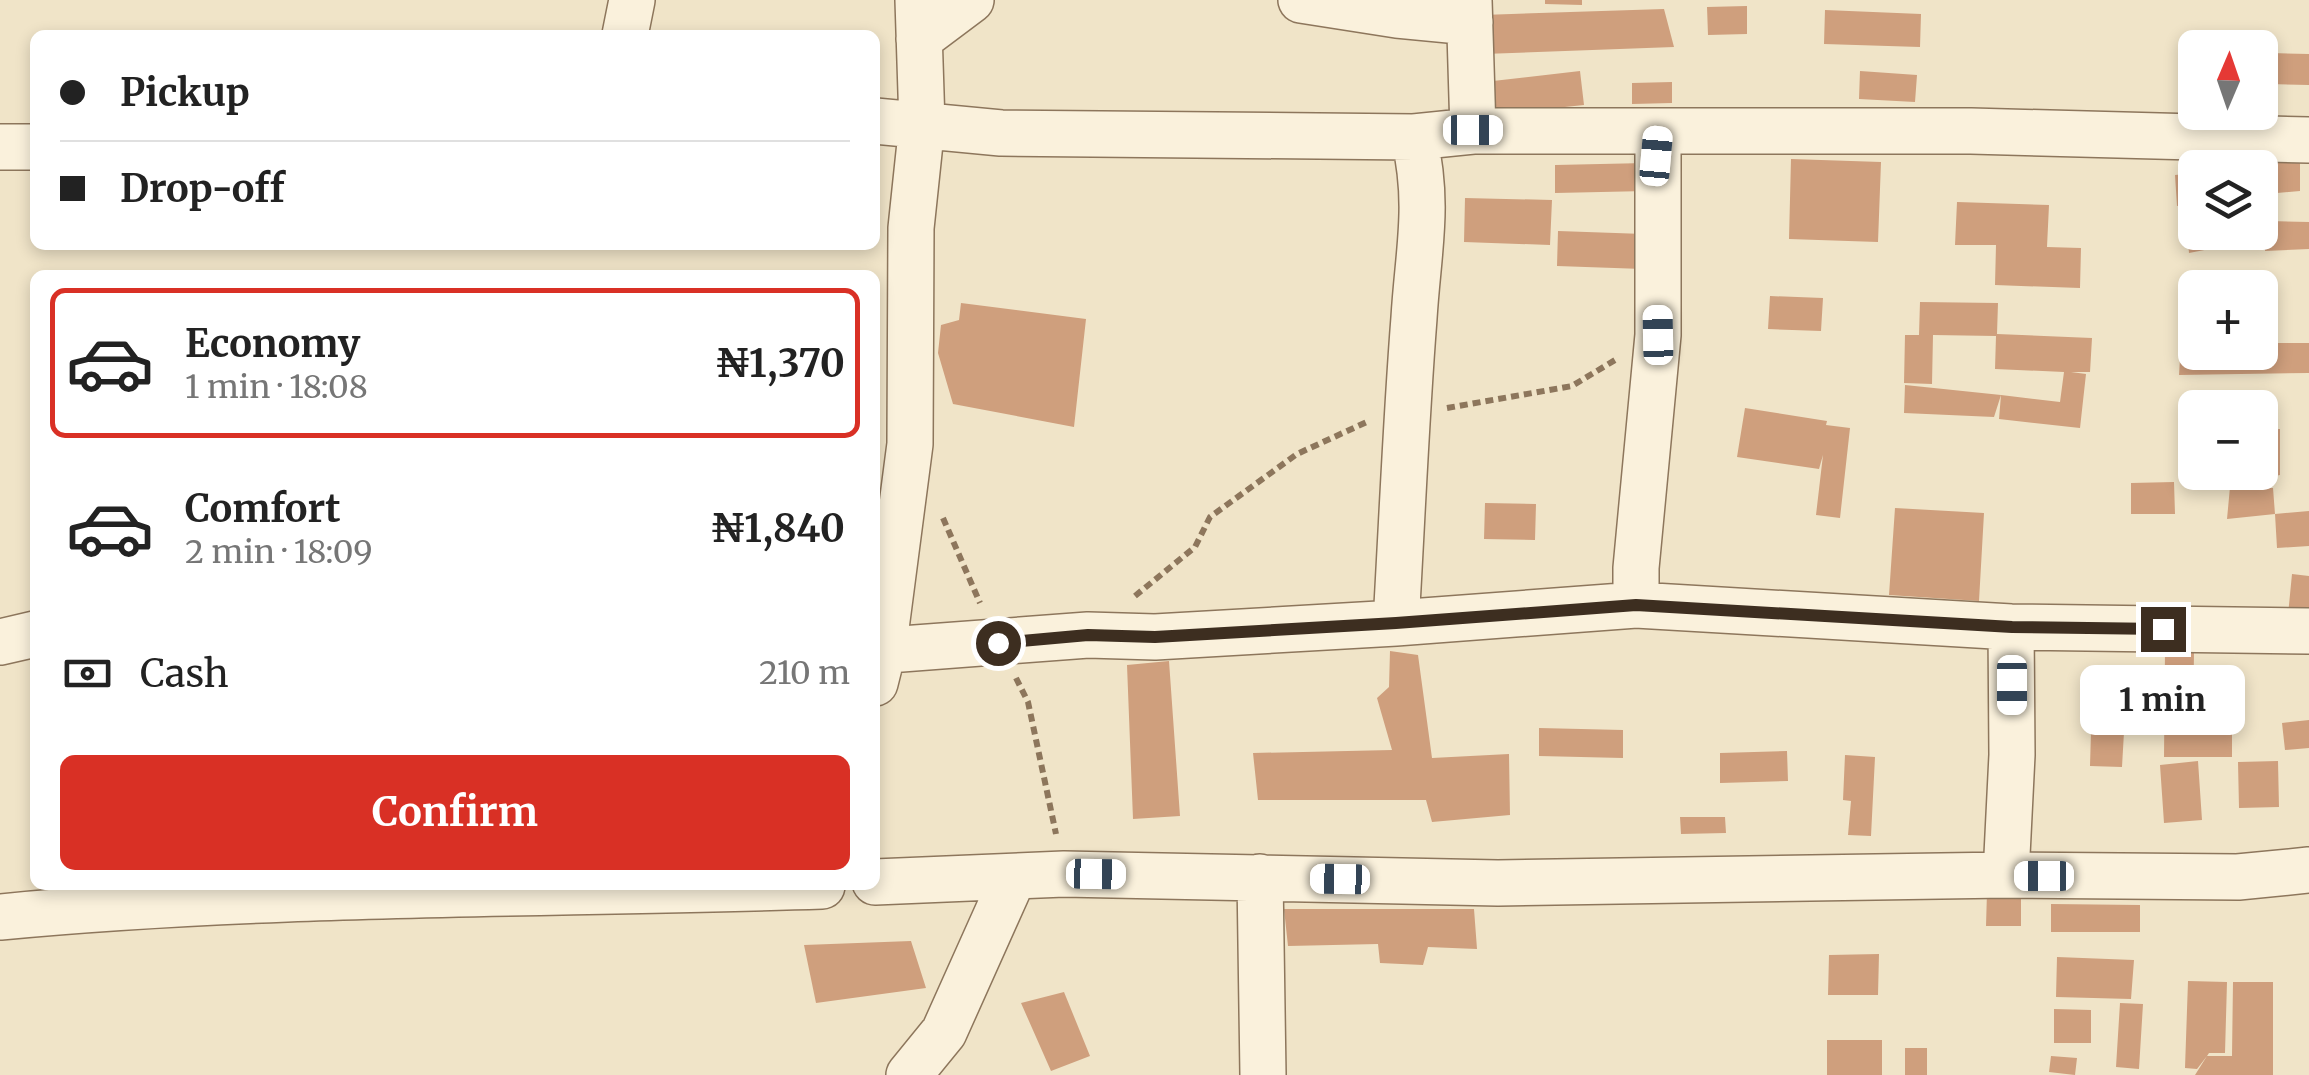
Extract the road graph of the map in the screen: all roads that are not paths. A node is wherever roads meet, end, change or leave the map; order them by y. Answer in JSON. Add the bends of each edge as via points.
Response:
{"nodes":[{"id":1,"x":632,"y":0,"type":"edge"},
{"id":2,"x":971,"y":0,"type":"edge"},
{"id":3,"x":1301,"y":0,"type":"edge"},
{"id":4,"x":1469,"y":11,"type":"edge"},
{"id":5,"x":918,"y":20,"type":"edge"},
{"id":6,"x":626,"y":30,"type":"edge"},
{"id":7,"x":880,"y":121,"type":"edge"},
{"id":8,"x":922,"y":124,"type":"junction"},
{"id":9,"x":1473,"y":130,"type":"junction"},
{"id":10,"x":1658,"y":132,"type":"junction"},
{"id":11,"x":1414,"y":137,"type":"junction"},
{"id":12,"x":2309,"y":140,"type":"edge"},
{"id":13,"x":0,"y":147,"type":"edge"},
{"id":14,"x":30,"y":147,"type":"edge"},
{"id":15,"x":1636,"y":605,"type":"junction"},
{"id":16,"x":1396,"y":623,"type":"junction"},
{"id":17,"x":2012,"y":627,"type":"junction"},
{"id":18,"x":2309,"y":632,"type":"edge"},
{"id":19,"x":30,"y":635,"type":"edge"},
{"id":20,"x":0,"y":642,"type":"edge"},
{"id":21,"x":880,"y":648,"type":"edge"},
{"id":22,"x":880,"y":662,"type":"edge"},
{"id":23,"x":2309,"y":870,"type":"edge"},
{"id":24,"x":2006,"y":876,"type":"junction"},
{"id":25,"x":1013,"y":878,"type":"junction"},
{"id":26,"x":1260,"y":878,"type":"junction"},
{"id":27,"x":880,"y":882,"type":"edge"},
{"id":28,"x":673,"y":890,"type":"edge"},
{"id":29,"x":0,"y":917,"type":"edge"},
{"id":30,"x":909,"y":1075,"type":"edge"},
{"id":31,"x":1263,"y":1075,"type":"edge"}],
"edges":[{"from":1,"to":6,"type":"street"},
{"from":2,"to":5,"type":"street"},
{"from":3,"to":4,"type":"street","via":[[1398,15]]},
{"from":4,"to":9,"type":"street"},
{"from":5,"to":8,"type":"street"},
{"from":7,"to":8,"type":"street"},
{"from":8,"to":11,"type":"street","via":[[1000,134]]},
{"from":8,"to":21,"type":"street","via":[[911,228],[910,444]]},
{"from":9,"to":10,"type":"street"},
{"from":9,"to":11,"type":"street"},
{"from":10,"to":12,"type":"street"},
{"from":10,"to":15,"type":"street","via":[[1658,335]]},
{"from":11,"to":16,"type":"street","via":[[1424,178]]},
{"from":13,"to":14,"type":"street"},
{"from":15,"to":16,"type":"street"},
{"from":15,"to":17,"type":"street"},
{"from":16,"to":22,"type":"street","via":[[1088,635]]},
{"from":17,"to":18,"type":"street"},
{"from":17,"to":24,"type":"street"},
{"from":19,"to":20,"type":"street"},
{"from":23,"to":24,"type":"street","via":[[2238,877]]},
{"from":24,"to":26,"type":"street","via":[[1498,883]]},
{"from":25,"to":26,"type":"street"},
{"from":25,"to":27,"type":"street"},
{"from":25,"to":30,"type":"street","via":[[944,1032]]},
{"from":26,"to":31,"type":"street"},
{"from":28,"to":29,"type":"street","via":[[384,894]]}]}
